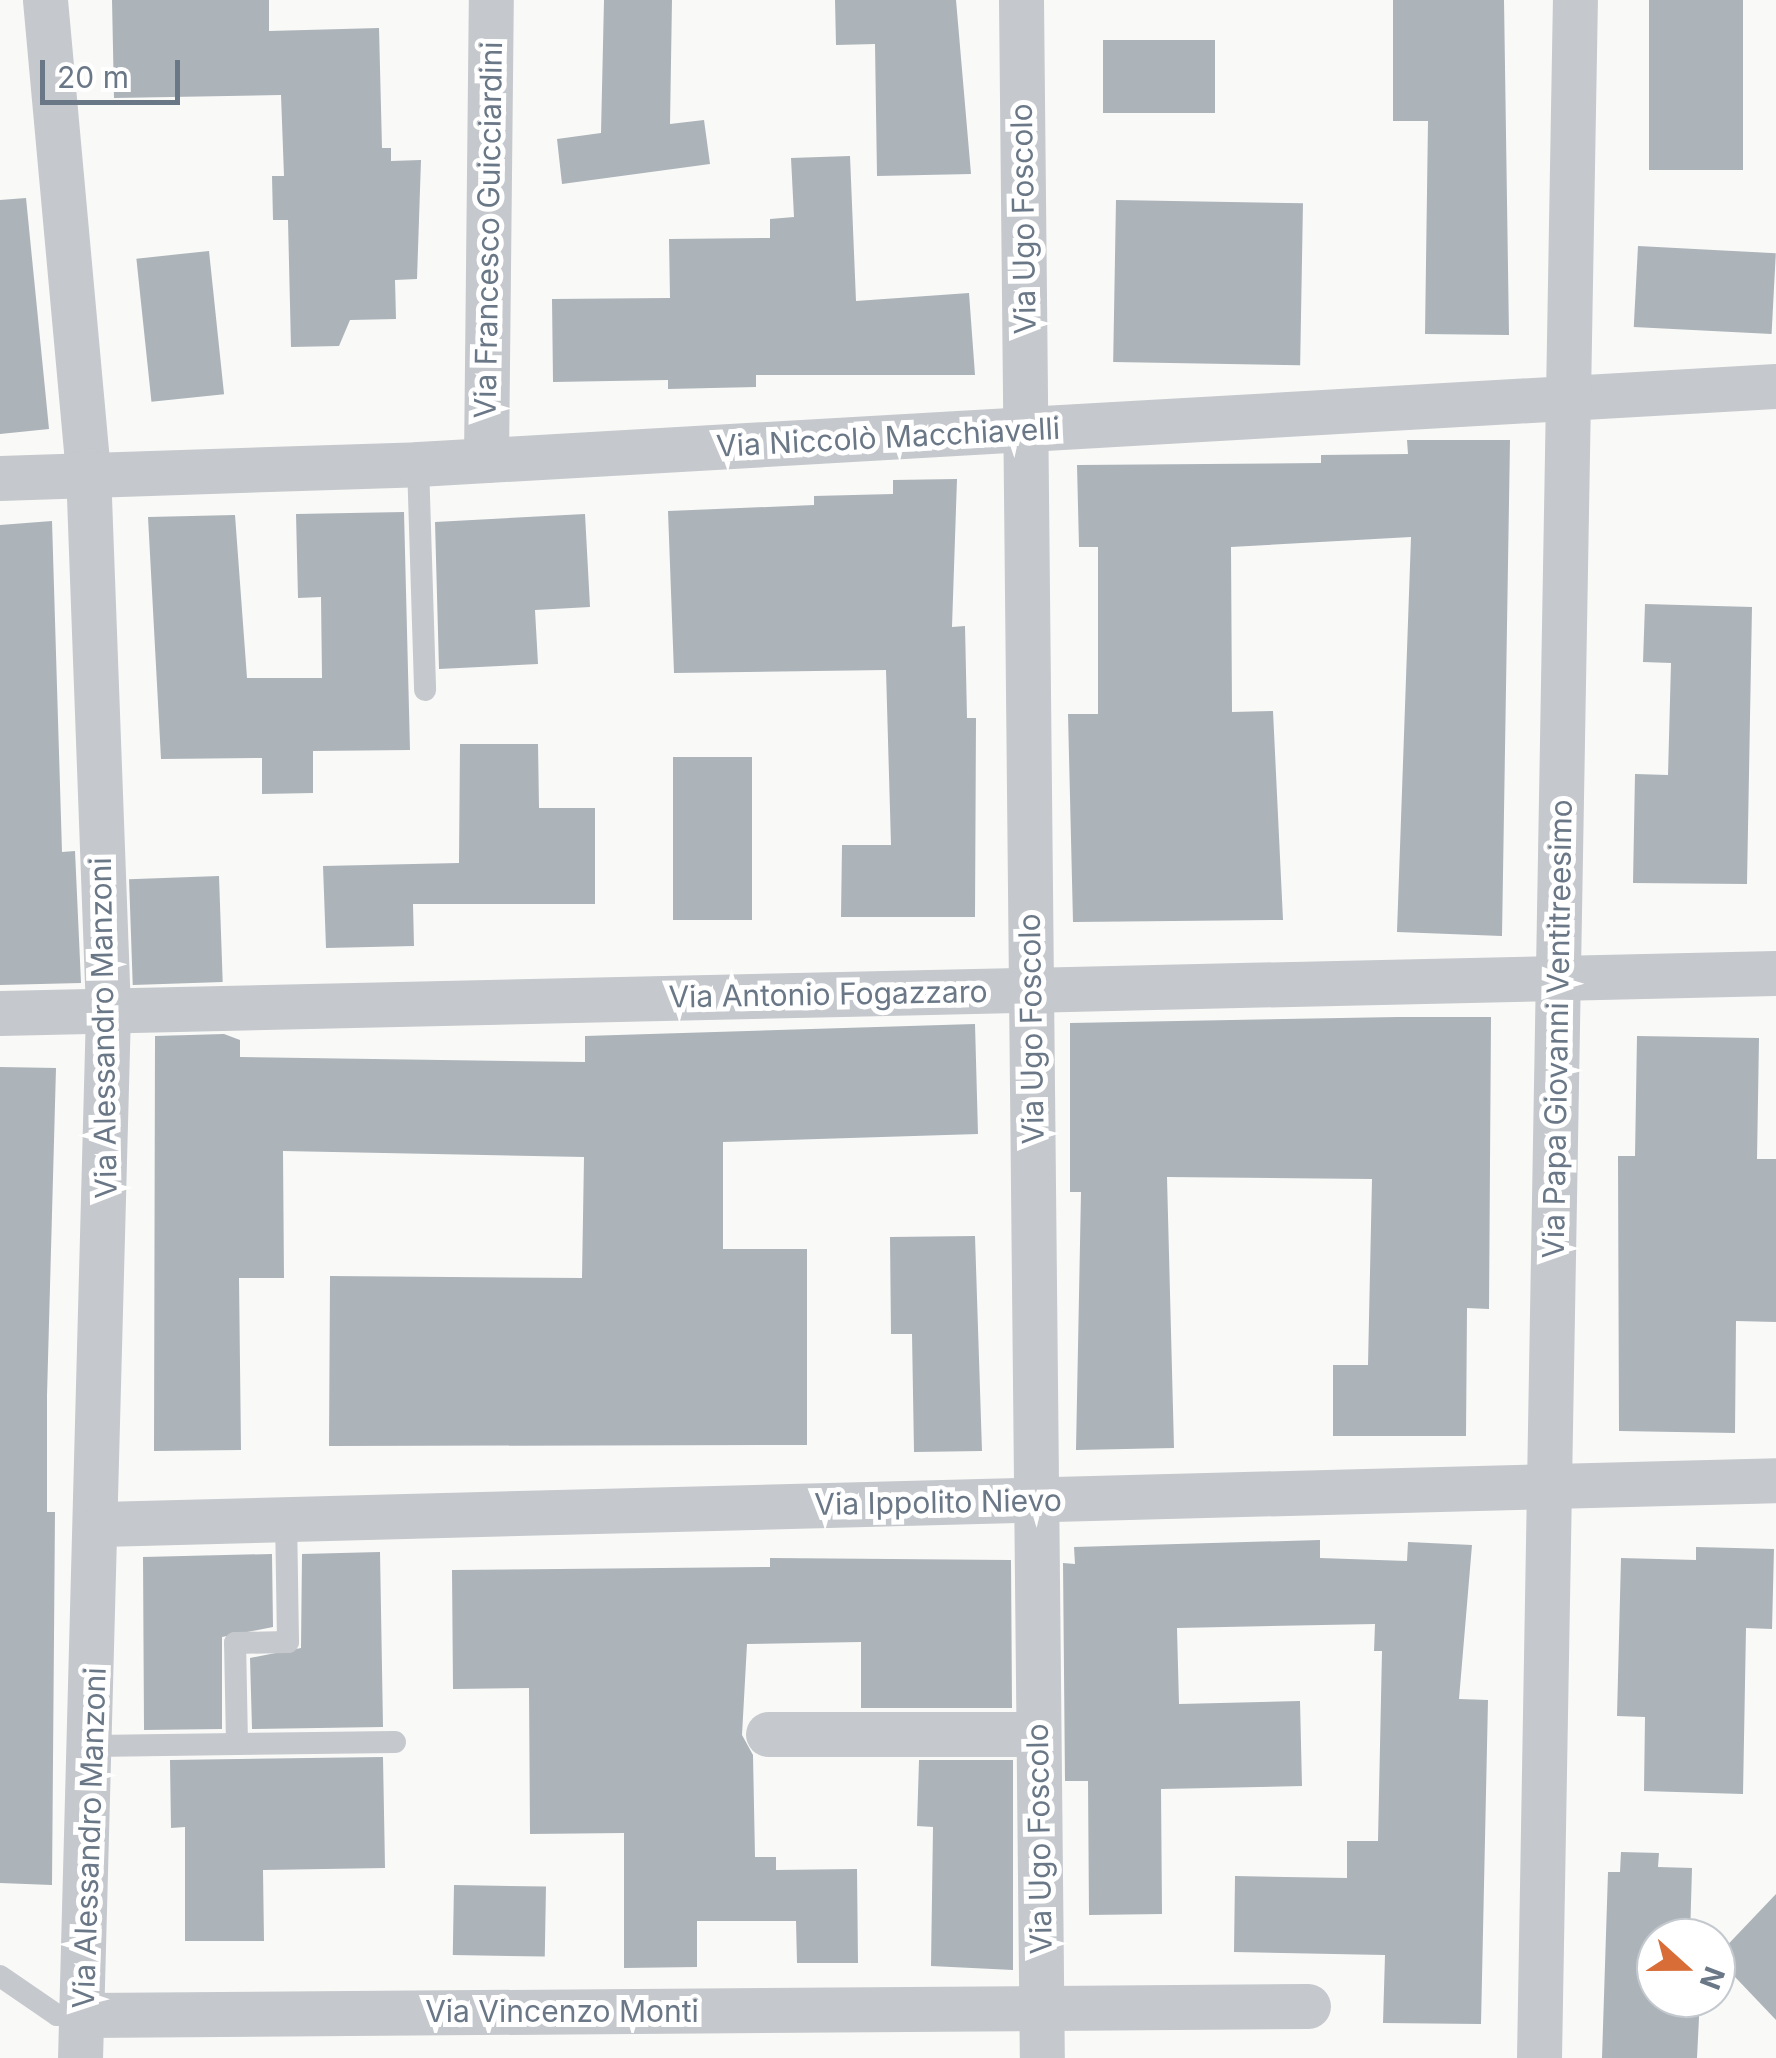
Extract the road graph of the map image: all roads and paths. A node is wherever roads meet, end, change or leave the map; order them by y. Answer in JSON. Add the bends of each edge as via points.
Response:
{"nodes":[{"id":1,"x":45,"y":0,"type":"edge"},
{"id":2,"x":492,"y":0,"type":"edge"},
{"id":3,"x":1021,"y":0,"type":"edge"},
{"id":4,"x":1575,"y":0,"type":"edge"},
{"id":5,"x":1776,"y":386,"type":"edge"},
{"id":6,"x":1568,"y":398,"type":"junction"},
{"id":7,"x":1025,"y":429,"type":"junction"},
{"id":8,"x":486,"y":460,"type":"junction"},
{"id":9,"x":418,"y":464,"type":"junction"},
{"id":10,"x":88,"y":470,"type":"junction"},
{"id":11,"x":0,"y":478,"type":"edge"},
{"id":12,"x":425,"y":690,"type":"dead end"},
{"id":13,"x":1776,"y":974,"type":"edge"},
{"id":14,"x":1558,"y":976,"type":"junction"},
{"id":15,"x":1031,"y":989,"type":"junction"},
{"id":16,"x":108,"y":1011,"type":"junction"},
{"id":17,"x":0,"y":1014,"type":"edge"},
{"id":18,"x":1776,"y":1480,"type":"edge"},
{"id":19,"x":1548,"y":1486,"type":"junction"},
{"id":20,"x":1036,"y":1500,"type":"junction"},
{"id":21,"x":286,"y":1519,"type":"junction"},
{"id":22,"x":100,"y":1524,"type":"junction"},
{"id":23,"x":768,"y":1734,"type":"dead end"},
{"id":24,"x":1038,"y":1734,"type":"junction"},
{"id":25,"x":396,"y":1742,"type":"dead end"},
{"id":26,"x":237,"y":1744,"type":"junction"},
{"id":27,"x":93,"y":1746,"type":"junction"},
{"id":28,"x":0,"y":1976,"type":"edge"},
{"id":29,"x":1308,"y":2006,"type":"dead end"},
{"id":30,"x":1041,"y":2008,"type":"junction"},
{"id":31,"x":81,"y":2036,"type":"edge"},
{"id":32,"x":1042,"y":2058,"type":"edge"},
{"id":33,"x":1539,"y":2058,"type":"edge"}],
"edges":[{"from":1,"to":10,"type":"street","name":"Via Alessandro Manzoni"},
{"from":2,"to":8,"type":"street","name":"Via Francesco Guicciardini"},
{"from":3,"to":7,"type":"street","name":"Via Ugo Foscolo"},
{"from":4,"to":6,"type":"street","name":"Via Papa Giovanni Ventitreesimo"},
{"from":5,"to":6,"type":"street","name":"Via Niccolò Macchiavelli"},
{"from":6,"to":7,"type":"street","name":"Via Niccolò Macchiavelli"},
{"from":6,"to":14,"type":"street","name":"Via Papa Giovanni Ventitreesimo"},
{"from":7,"to":8,"type":"street","name":"Via Niccolò Macchiavelli"},
{"from":7,"to":15,"type":"street","name":"Via Ugo Foscolo"},
{"from":8,"to":9,"type":"street","name":"Via Niccolò Macchiavelli"},
{"from":9,"to":10,"type":"street","name":"Via Niccolò Macchiavelli"},
{"from":9,"to":12,"type":"lane"},
{"from":10,"to":11,"type":"street","name":"Via Niccolò Macchiavelli"},
{"from":10,"to":16,"type":"street","name":"Via Alessandro Manzoni"},
{"from":13,"to":14,"type":"street","name":"Via Antonio Fogazzaro"},
{"from":14,"to":15,"type":"street","name":"Via Antonio Fogazzaro"},
{"from":14,"to":19,"type":"street","name":"Via Papa Giovanni Ventitreesimo"},
{"from":15,"to":16,"type":"street","name":"Via Antonio Fogazzaro"},
{"from":15,"to":20,"type":"street","name":"Via Ugo Foscolo"},
{"from":16,"to":17,"type":"street","name":"Via Antonio Fogazzaro"},
{"from":16,"to":22,"type":"street","name":"Via Alessandro Manzoni"},
{"from":18,"to":19,"type":"street","name":"Via Ippolito Nievo"},
{"from":19,"to":20,"type":"street","name":"Via Ippolito Nievo"},
{"from":19,"to":33,"type":"street","name":"Via Papa Giovanni Ventitreesimo"},
{"from":20,"to":21,"type":"street","name":"Via Ippolito Nievo"},
{"from":20,"to":24,"type":"street","name":"Via Ugo Foscolo"},
{"from":21,"to":22,"type":"street","name":"Via Ippolito Nievo"},
{"from":21,"to":26,"type":"lane","via":[[288,1642],[235,1643]]},
{"from":22,"to":27,"type":"street","name":"Via Alessandro Manzoni"},
{"from":23,"to":24,"type":"street"},
{"from":24,"to":30,"type":"street","name":"Via Ugo Foscolo"},
{"from":25,"to":26,"type":"lane"},
{"from":26,"to":27,"type":"lane"},
{"from":27,"to":31,"type":"street","name":"Via Alessandro Manzoni"},
{"from":28,"to":31,"type":"lane"},
{"from":29,"to":30,"type":"street","name":"Via Vincenzo Monti"},
{"from":30,"to":31,"type":"street","name":"Via Vincenzo Monti"},
{"from":30,"to":32,"type":"street","name":"Via Ugo Foscolo"}]}
